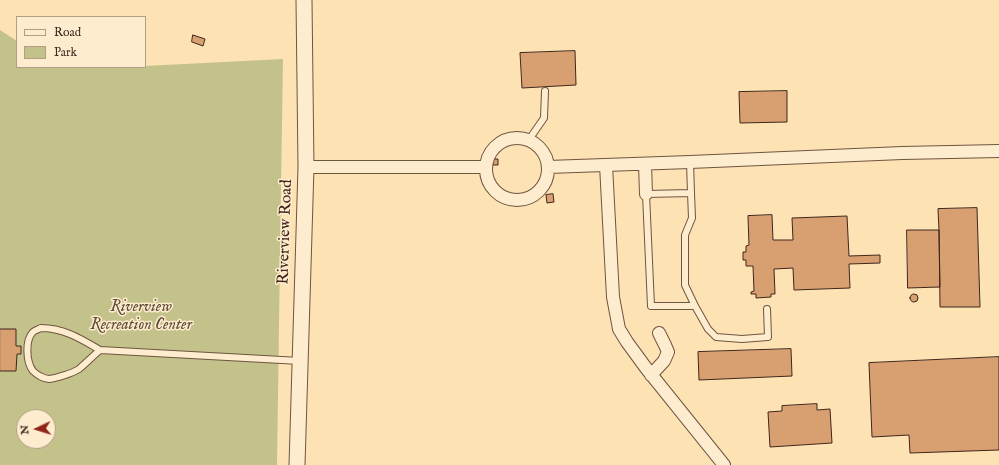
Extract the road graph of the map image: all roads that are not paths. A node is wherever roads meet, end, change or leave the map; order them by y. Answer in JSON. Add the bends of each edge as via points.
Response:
{"nodes":[{"id":1,"x":304,"y":0,"type":"edge"},
{"id":2,"x":545,"y":91,"type":"dead end"},
{"id":3,"x":528,"y":141,"type":"junction"},
{"id":4,"x":999,"y":151,"type":"edge"},
{"id":5,"x":690,"y":162,"type":"junction"},
{"id":6,"x":645,"y":164,"type":"junction"},
{"id":7,"x":606,"y":165,"type":"junction"},
{"id":8,"x":306,"y":166,"type":"junction"},
{"id":9,"x":486,"y":167,"type":"junction"},
{"id":10,"x":548,"y":167,"type":"junction"},
{"id":11,"x":691,"y":193,"type":"junction"},
{"id":12,"x":646,"y":194,"type":"junction"},
{"id":13,"x":695,"y":306,"type":"junction"},
{"id":14,"x":767,"y":309,"type":"dead end"},
{"id":15,"x":659,"y":333,"type":"dead end"},
{"id":16,"x":100,"y":350,"type":"junction"},
{"id":17,"x":300,"y":361,"type":"junction"},
{"id":18,"x":651,"y":375,"type":"junction"},
{"id":19,"x":297,"y":465,"type":"edge"},
{"id":20,"x":724,"y":465,"type":"edge"}],
"edges":[{"from":1,"to":8,"type":"street","name":"Riverview Road"},
{"from":2,"to":3,"type":"lane","via":[[544,118]]},
{"from":3,"to":9,"type":"street","via":[[513,138],[501,142],[489,156]]},
{"from":3,"to":10,"type":"street","via":[[543,152]]},
{"from":4,"to":5,"type":"street"},
{"from":5,"to":6,"type":"street"},
{"from":5,"to":11,"type":"lane"},
{"from":6,"to":7,"type":"street"},
{"from":6,"to":12,"type":"street"},
{"from":7,"to":10,"type":"street"},
{"from":7,"to":18,"type":"street","via":[[614,296],[619,329]]},
{"from":8,"to":9,"type":"street"},
{"from":8,"to":17,"type":"street","name":"Riverview Road"},
{"from":9,"to":10,"type":"street","via":[[489,181],[495,190],[513,200],[537,192],[544,184]]},
{"from":11,"to":12,"type":"lane"},
{"from":11,"to":13,"type":"lane","via":[[692,218],[685,235],[685,285]]},
{"from":12,"to":13,"type":"lane","via":[[651,306]]},
{"from":13,"to":14,"type":"lane","via":[[708,329],[716,337],[742,339],[768,337]]},
{"from":15,"to":18,"type":"street","via":[[668,352],[664,361]]},
{"from":16,"to":16,"type":"lane","via":[[77,337],[52,328],[41,328],[33,332],[28,343],[33,370],[44,378],[51,379],[77,370]]},
{"from":16,"to":17,"type":"lane"},
{"from":17,"to":19,"type":"street","name":"Riverview Road"},
{"from":18,"to":20,"type":"street"}]}
